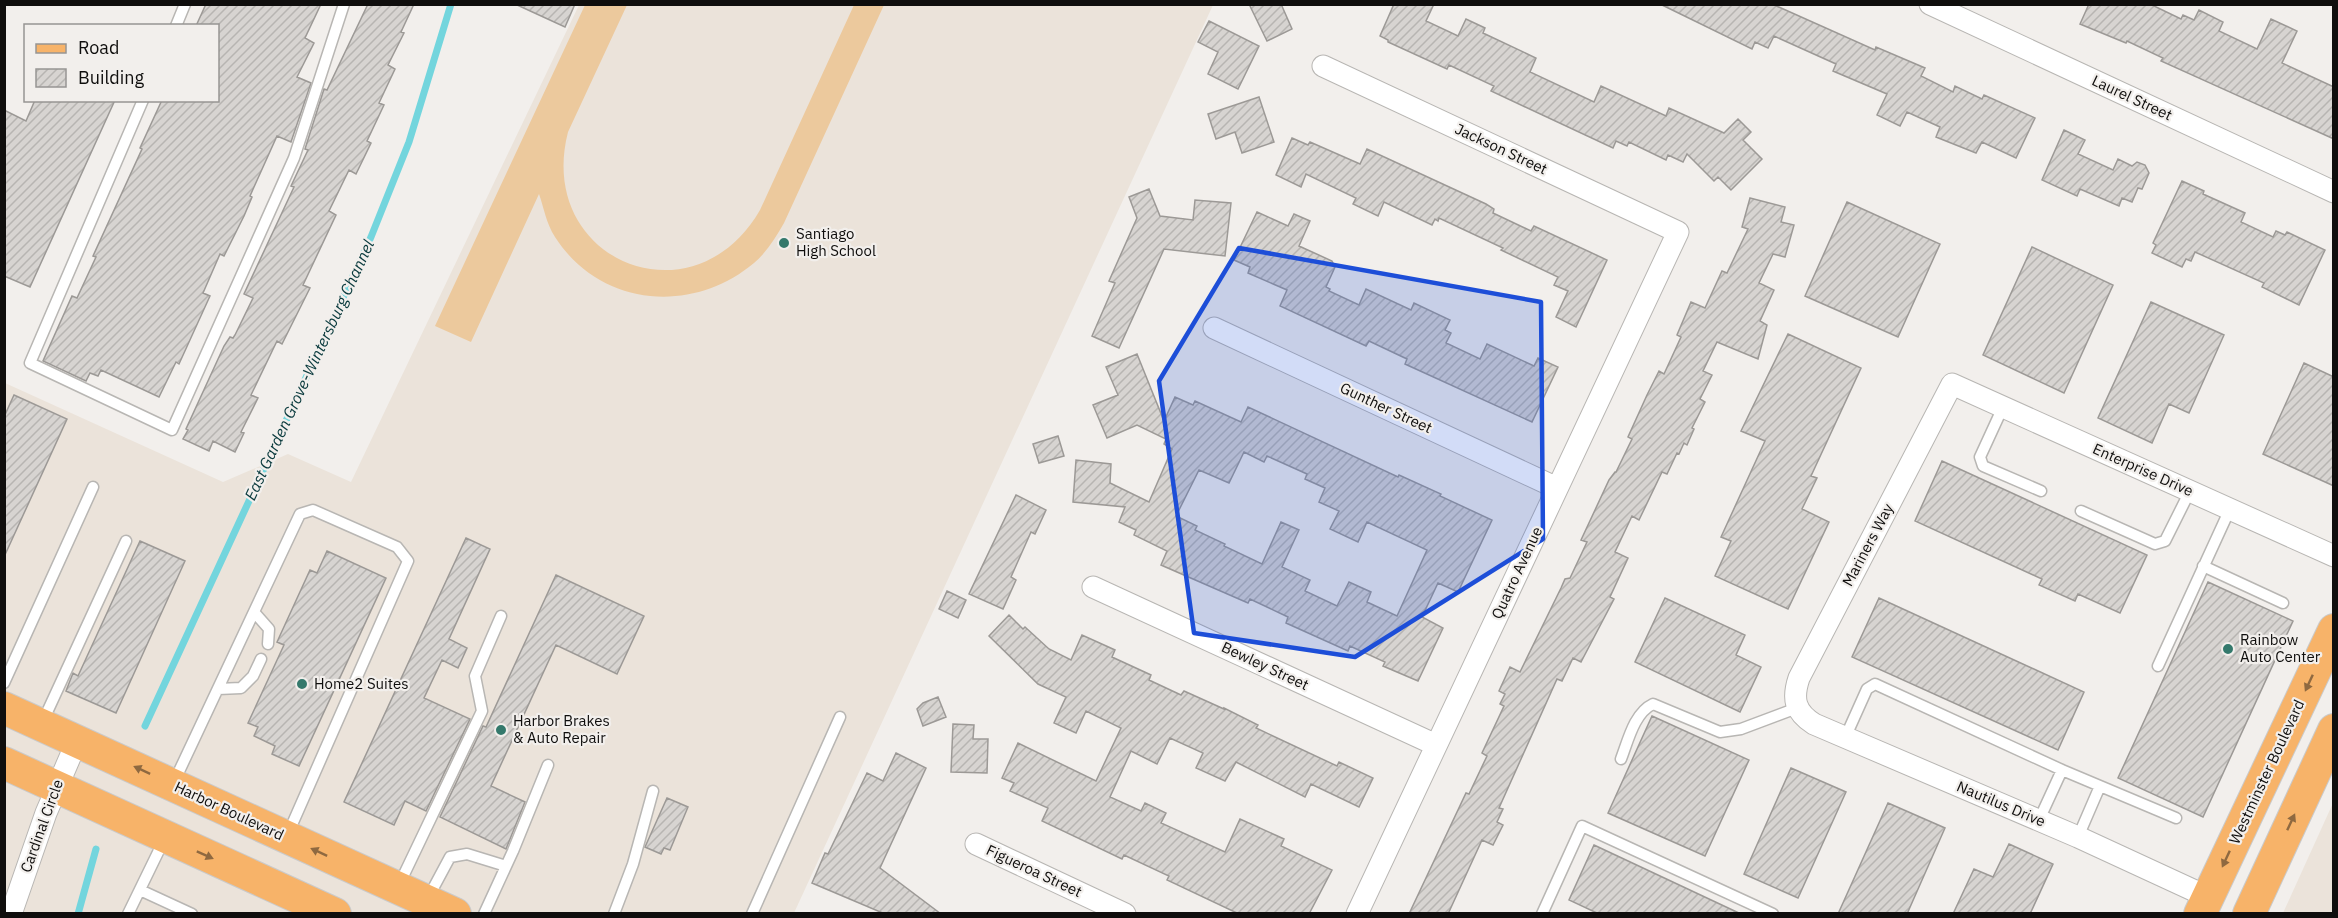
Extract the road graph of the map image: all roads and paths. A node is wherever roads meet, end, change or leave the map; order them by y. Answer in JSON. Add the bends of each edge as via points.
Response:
{"nodes":[{"id":1,"x":185,"y":4,"type":"edge"},
{"id":2,"x":344,"y":4,"type":"edge"},
{"id":3,"x":1930,"y":4,"type":"edge"},
{"id":4,"x":177,"y":24,"type":"edge"},
{"id":5,"x":1323,"y":66,"type":"dead end"},
{"id":6,"x":142,"y":102,"type":"edge"},
{"id":7,"x":2334,"y":192,"type":"edge"},
{"id":8,"x":1678,"y":232,"type":"joint"},
{"id":9,"x":1214,"y":328,"type":"dead end"},
{"id":10,"x":1952,"y":384,"type":"joint"},
{"id":11,"x":2003,"y":407,"type":"junction"},
{"id":12,"x":93,"y":487,"type":"dead end"},
{"id":13,"x":1557,"y":488,"type":"junction"},
{"id":14,"x":2041,"y":491,"type":"dead end"},
{"id":15,"x":2190,"y":491,"type":"junction"},
{"id":16,"x":2229,"y":509,"type":"junction"},
{"id":17,"x":2081,"y":511,"type":"dead end"},
{"id":18,"x":126,"y":541,"type":"dead end"},
{"id":19,"x":2334,"y":556,"type":"edge"},
{"id":20,"x":2203,"y":566,"type":"junction"},
{"id":21,"x":1093,"y":587,"type":"dead end"},
{"id":22,"x":2283,"y":603,"type":"dead end"},
{"id":23,"x":254,"y":612,"type":"junction"},
{"id":24,"x":501,"y":616,"type":"dead end"},
{"id":25,"x":2334,"y":630,"type":"edge"},
{"id":26,"x":268,"y":644,"type":"dead end"},
{"id":27,"x":261,"y":659,"type":"dead end"},
{"id":28,"x":2158,"y":666,"type":"dead end"},
{"id":29,"x":4,"y":683,"type":"edge"},
{"id":30,"x":218,"y":689,"type":"junction"},
{"id":31,"x":4,"y":708,"type":"edge"},
{"id":32,"x":1797,"y":708,"type":"junction"},
{"id":33,"x":840,"y":717,"type":"dead end"},
{"id":34,"x":41,"y":724,"type":"junction"},
{"id":35,"x":2334,"y":730,"type":"edge"},
{"id":36,"x":1845,"y":738,"type":"junction"},
{"id":37,"x":77,"y":741,"type":"junction"},
{"id":38,"x":1436,"y":745,"type":"junction"},
{"id":39,"x":1621,"y":759,"type":"dead end"},
{"id":40,"x":4,"y":763,"type":"edge"},
{"id":41,"x":548,"y":765,"type":"dead end"},
{"id":42,"x":2062,"y":770,"type":"junction"},
{"id":43,"x":172,"y":785,"type":"junction"},
{"id":44,"x":2100,"y":786,"type":"junction"},
{"id":45,"x":56,"y":787,"type":"junction"},
{"id":46,"x":653,"y":791,"type":"dead end"},
{"id":47,"x":2176,"y":818,"type":"dead end"},
{"id":48,"x":2039,"y":820,"type":"junction"},
{"id":49,"x":165,"y":837,"type":"junction"},
{"id":50,"x":287,"y":837,"type":"junction"},
{"id":51,"x":2078,"y":837,"type":"junction"},
{"id":52,"x":976,"y":844,"type":"dead end"},
{"id":53,"x":506,"y":866,"type":"junction"},
{"id":54,"x":398,"y":888,"type":"junction"},
{"id":55,"x":140,"y":890,"type":"junction"},
{"id":56,"x":2204,"y":905,"type":"edge"},
{"id":57,"x":441,"y":907,"type":"edge"},
{"id":58,"x":11,"y":914,"type":"edge"},
{"id":59,"x":128,"y":914,"type":"edge"},
{"id":60,"x":192,"y":914,"type":"edge"},
{"id":61,"x":335,"y":914,"type":"edge"},
{"id":62,"x":484,"y":914,"type":"edge"},
{"id":63,"x":614,"y":914,"type":"edge"},
{"id":64,"x":752,"y":914,"type":"edge"},
{"id":65,"x":1125,"y":914,"type":"edge"},
{"id":66,"x":1357,"y":914,"type":"edge"},
{"id":67,"x":1542,"y":914,"type":"edge"},
{"id":68,"x":1773,"y":914,"type":"edge"},
{"id":69,"x":2249,"y":914,"type":"edge"}],
"edges":[{"from":1,"to":4,"type":"lane"},
{"from":2,"to":6,"type":"lane","via":[[294,158],[172,430],[30,363]]},
{"from":3,"to":7,"type":"street","name":"Laurel Street"},
{"from":5,"to":8,"type":"street","name":"Jackson Street"},
{"from":8,"to":13,"type":"street","name":"Quatro Avenue"},
{"from":9,"to":13,"type":"street","name":"Gunther Street"},
{"from":10,"to":11,"type":"street","name":"Enterprise Drive"},
{"from":10,"to":32,"type":"street","name":"Mariners Way","via":[[1799,678],[1794,692]]},
{"from":11,"to":14,"type":"lane","via":[[1980,457],[1983,466]]},
{"from":11,"to":15,"type":"street","name":"Enterprise Drive"},
{"from":12,"to":29,"type":"lane"},
{"from":13,"to":38,"type":"street","name":"Quatro Avenue"},
{"from":15,"to":16,"type":"street","name":"Enterprise Drive"},
{"from":15,"to":17,"type":"lane","via":[[2165,541],[2155,544]]},
{"from":16,"to":19,"type":"street","name":"Enterprise Drive"},
{"from":16,"to":20,"type":"lane"},
{"from":18,"to":34,"type":"lane"},
{"from":20,"to":22,"type":"lane"},
{"from":20,"to":28,"type":"lane"},
{"from":21,"to":38,"type":"street","name":"Bewley Street"},
{"from":23,"to":26,"type":"lane","via":[[269,628]]},
{"from":23,"to":30,"type":"lane"},
{"from":23,"to":50,"type":"lane","via":[[300,514],[313,510],[397,547],[408,561]]},
{"from":24,"to":54,"type":"lane","via":[[475,676],[482,711]]},
{"from":25,"to":56,"type":"main road","name":"Westminster Boulevard","one_way":true},
{"from":27,"to":30,"type":"lane","via":[[253,676],[241,688]]},
{"from":30,"to":43,"type":"lane"},
{"from":31,"to":34,"type":"main road","name":"Harbor Boulevard"},
{"from":32,"to":36,"type":"street","name":"Nautilus Drive","via":[[1803,718]]},
{"from":32,"to":39,"type":"lane","via":[[1741,729],[1720,732],[1653,704],[1638,718]]},
{"from":33,"to":64,"type":"lane"},
{"from":34,"to":37,"type":"main road","name":"Harbor Boulevard"},
{"from":69,"to":35,"type":"main road","one_way":true},
{"from":36,"to":42,"type":"lane","via":[[1867,689],[1875,684]]},
{"from":36,"to":48,"type":"street","name":"Nautilus Drive"},
{"from":43,"to":37,"type":"main road","name":"Harbor Boulevard","one_way":true},
{"from":37,"to":45,"type":"street","name":"Cardinal Circle"},
{"from":38,"to":66,"type":"street","name":"Quatro Avenue"},
{"from":40,"to":45,"type":"main road"},
{"from":41,"to":53,"type":"lane"},
{"from":42,"to":44,"type":"lane"},
{"from":42,"to":48,"type":"lane"},
{"from":43,"to":50,"type":"main road","name":"Harbor Boulevard"},
{"from":44,"to":47,"type":"lane"},
{"from":44,"to":51,"type":"lane"},
{"from":45,"to":49,"type":"main road"},
{"from":45,"to":58,"type":"street","name":"Cardinal Circle"},
{"from":46,"to":63,"type":"lane"},
{"from":48,"to":51,"type":"street","name":"Nautilus Drive"},
{"from":49,"to":55,"type":"lane"},
{"from":49,"to":61,"type":"main road","one_way":true},
{"from":54,"to":50,"type":"main road","name":"Harbor Boulevard","one_way":true},
{"from":51,"to":56,"type":"street","name":"Nautilus Drive"},
{"from":52,"to":65,"type":"street","name":"Figueroa Street"},
{"from":53,"to":57,"type":"lane","via":[[467,854],[450,857]]},
{"from":53,"to":62,"type":"lane"},
{"from":54,"to":57,"type":"main road","name":"Harbor Boulevard"},
{"from":55,"to":59,"type":"lane"},
{"from":55,"to":60,"type":"lane"},
{"from":67,"to":68,"type":"lane","via":[[1582,826]]}]}
